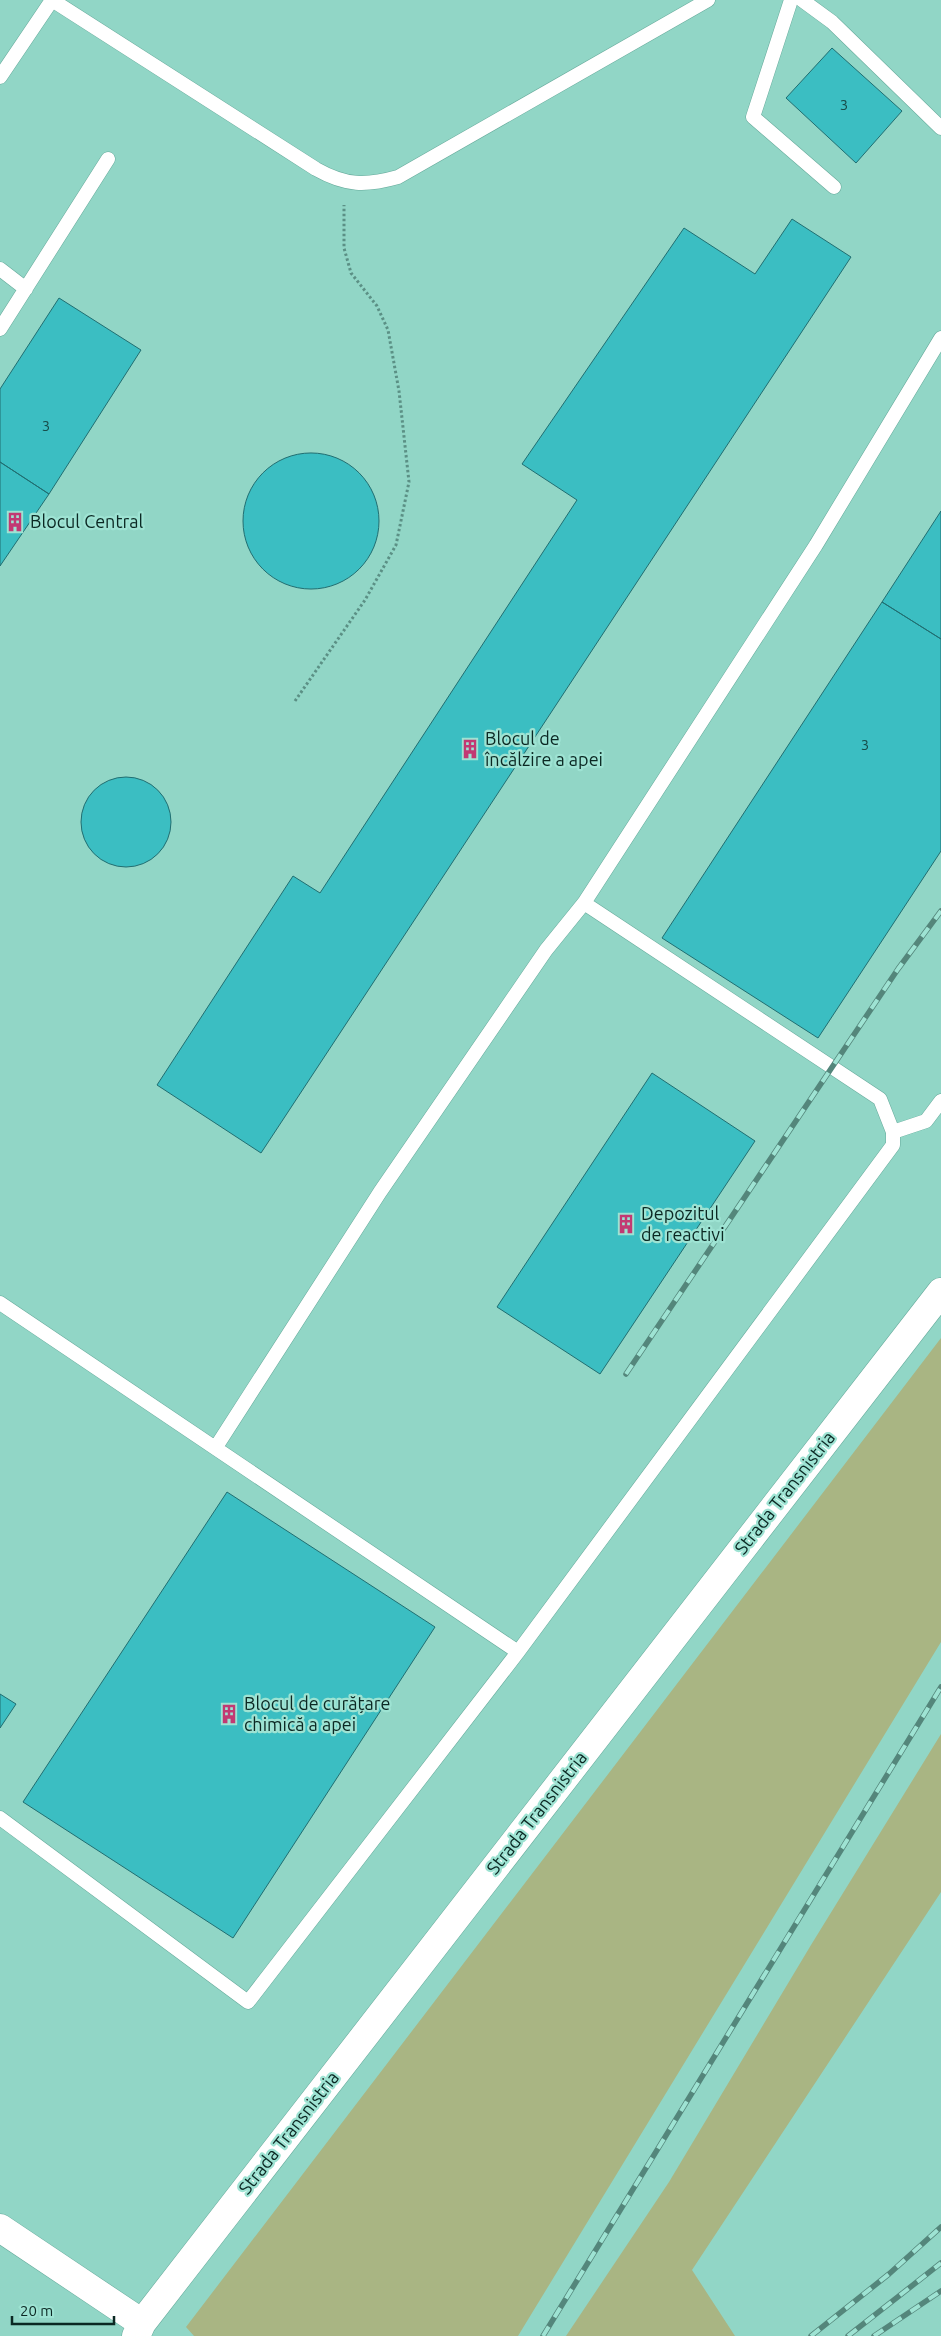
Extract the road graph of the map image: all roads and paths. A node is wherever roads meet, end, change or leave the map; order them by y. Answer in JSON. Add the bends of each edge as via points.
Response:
{"nodes":[{"id":1,"x":52,"y":0,"type":"edge"},
{"id":2,"x":708,"y":0,"type":"edge"},
{"id":3,"x":791,"y":0,"type":"edge"},
{"id":4,"x":802,"y":0,"type":"edge"},
{"id":5,"x":0,"y":77,"type":"edge"},
{"id":6,"x":941,"y":128,"type":"edge"},
{"id":7,"x":108,"y":159,"type":"dead end"},
{"id":8,"x":344,"y":182,"type":"junction"},
{"id":9,"x":834,"y":187,"type":"dead end"},
{"id":10,"x":0,"y":269,"type":"edge"},
{"id":11,"x":26,"y":289,"type":"junction"},
{"id":12,"x":0,"y":329,"type":"edge"},
{"id":13,"x":941,"y":338,"type":"edge"},
{"id":14,"x":295,"y":701,"type":"dead end"},
{"id":15,"x":584,"y":903,"type":"junction"},
{"id":16,"x":941,"y":1101,"type":"edge"},
{"id":17,"x":893,"y":1132,"type":"junction"},
{"id":18,"x":941,"y":1292,"type":"edge"},
{"id":19,"x":0,"y":1303,"type":"edge"},
{"id":20,"x":216,"y":1447,"type":"junction"},
{"id":21,"x":518,"y":1652,"type":"junction"},
{"id":22,"x":0,"y":1818,"type":"edge"},
{"id":23,"x":0,"y":2228,"type":"edge"},
{"id":24,"x":144,"y":2332,"type":"edge"}],
"edges":[{"from":1,"to":5,"type":"lane"},
{"from":1,"to":8,"type":"lane","via":[[316,170]]},
{"from":2,"to":8,"type":"lane","via":[[398,176],[374,183]]},
{"from":3,"to":9,"type":"lane","via":[[753,117]]},
{"from":4,"to":6,"type":"lane","via":[[832,22]]},
{"from":7,"to":11,"type":"lane"},
{"from":8,"to":14,"type":"path","via":[[344,248],[352,273],[377,306],[388,330],[399,391],[409,482],[396,545],[365,600]]},
{"from":10,"to":11,"type":"lane"},
{"from":11,"to":12,"type":"lane"},
{"from":13,"to":15,"type":"lane","via":[[816,545]]},
{"from":15,"to":17,"type":"lane","via":[[880,1099]]},
{"from":15,"to":20,"type":"lane","via":[[546,950],[380,1192]]},
{"from":16,"to":17,"type":"lane","via":[[926,1121]]},
{"from":17,"to":21,"type":"lane","via":[[893,1145],[866,1183]]},
{"from":18,"to":24,"type":"street","name":"Strada Transnistria"},
{"from":19,"to":20,"type":"lane"},
{"from":20,"to":21,"type":"lane"},
{"from":21,"to":22,"type":"lane","via":[[248,2002]]},
{"from":23,"to":24,"type":"street"}]}
